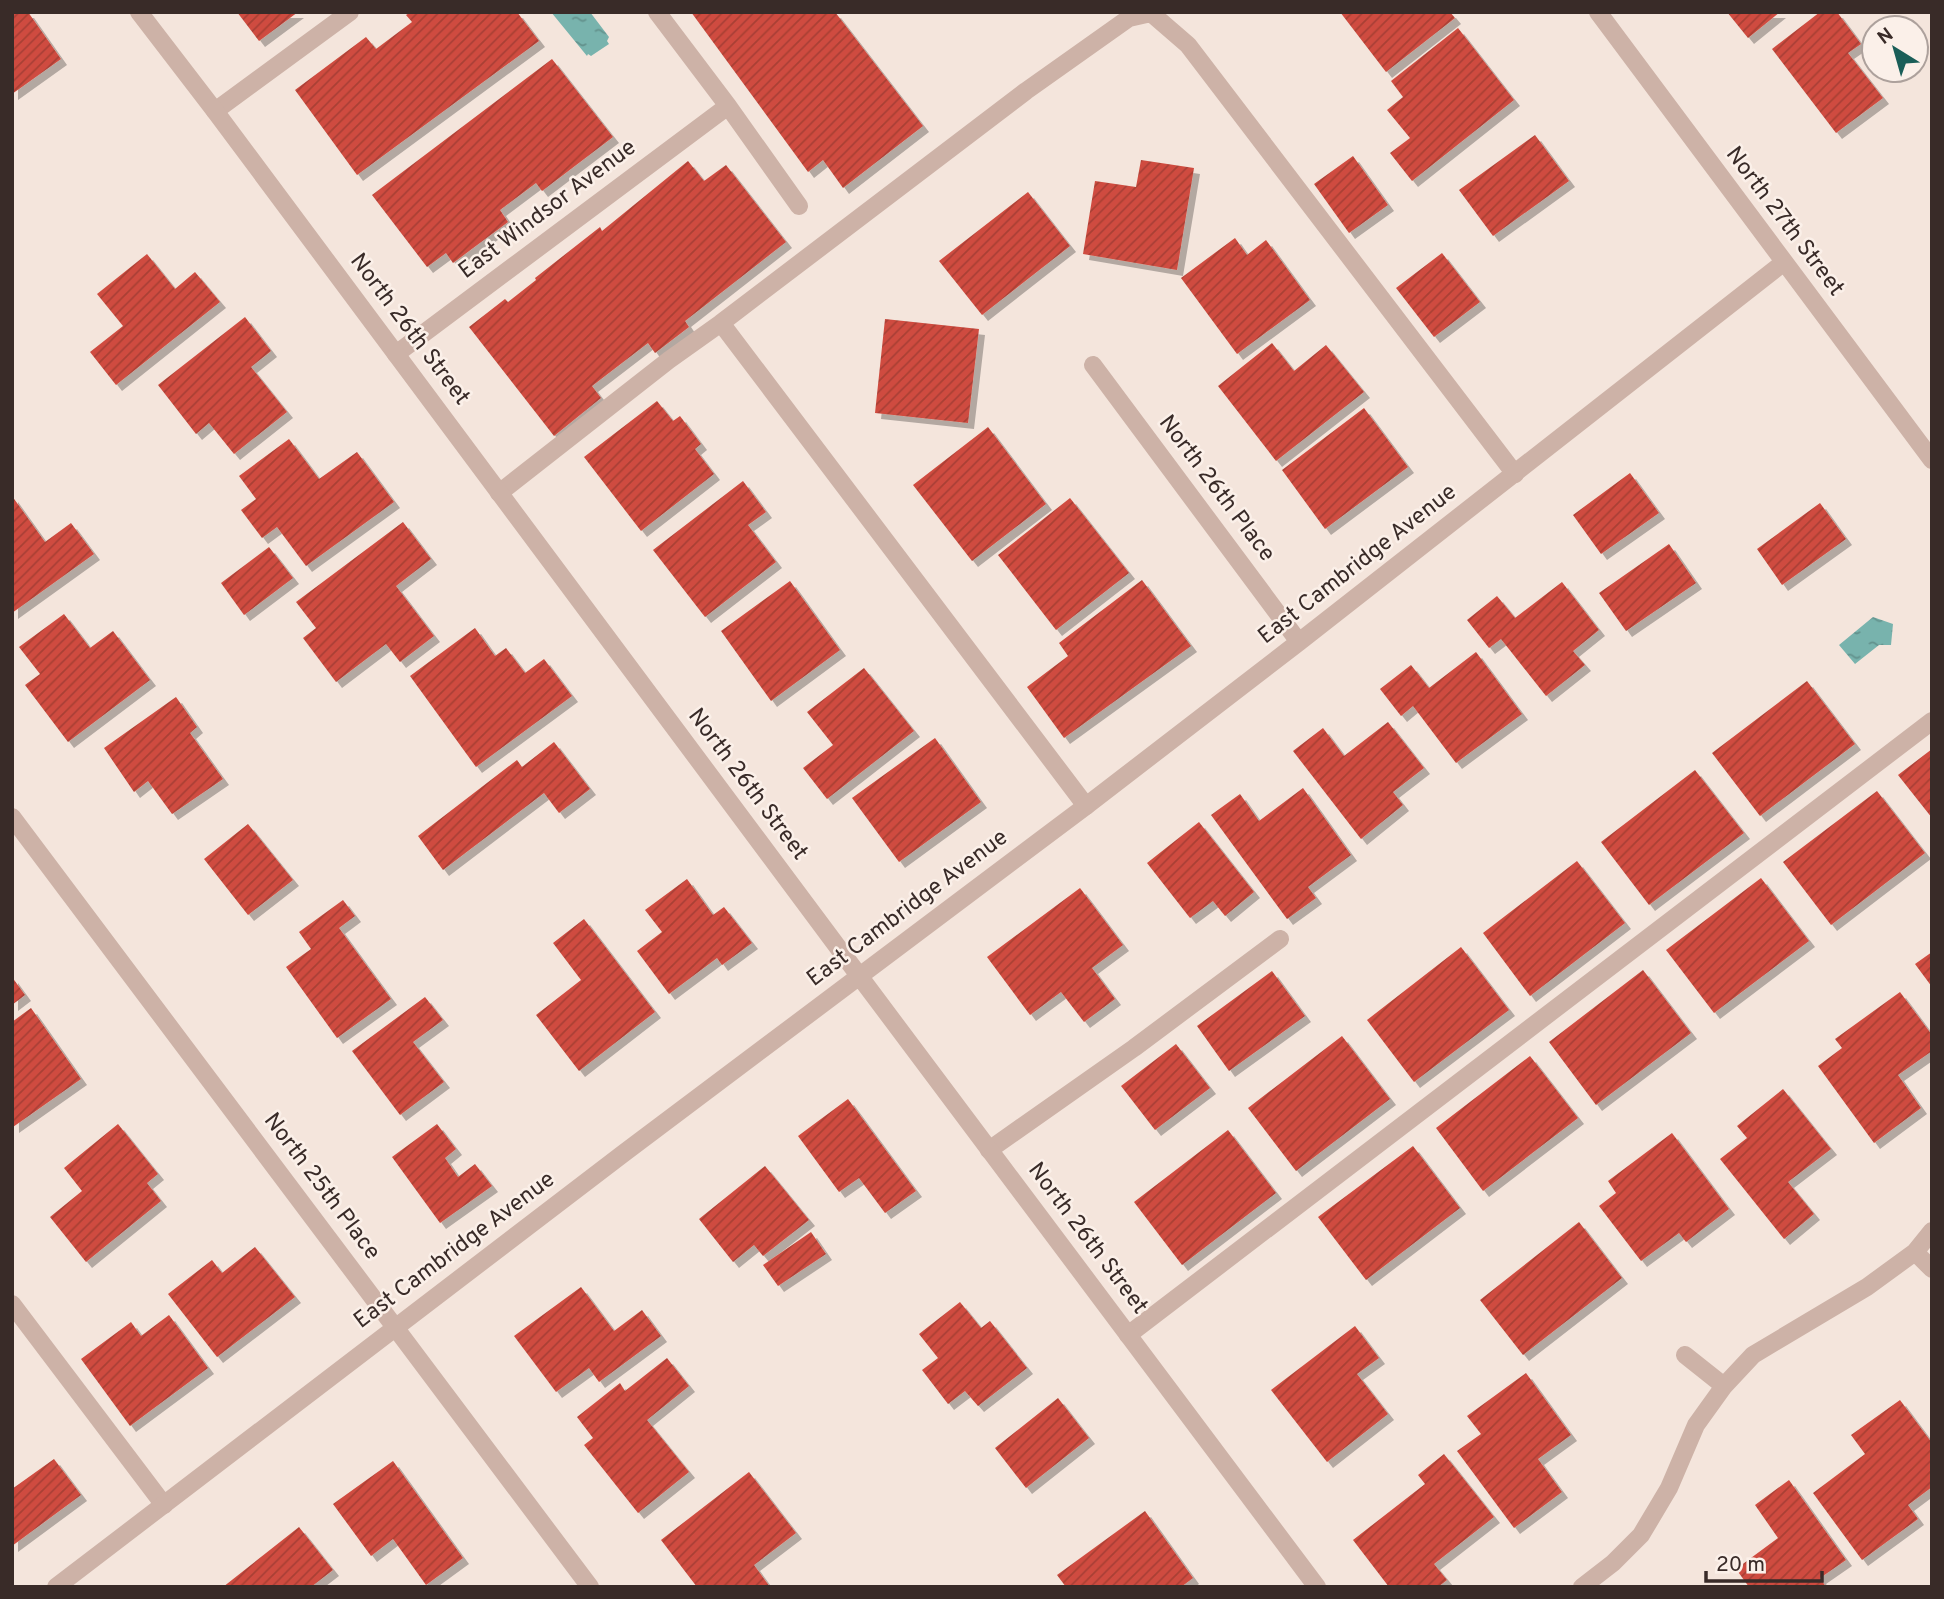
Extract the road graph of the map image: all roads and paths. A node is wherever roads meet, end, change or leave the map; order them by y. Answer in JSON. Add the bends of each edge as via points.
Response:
{"nodes":[{"id":1,"x":139,"y":12,"type":"edge"},
{"id":2,"x":350,"y":12,"type":"edge"},
{"id":3,"x":657,"y":12,"type":"edge"},
{"id":4,"x":1598,"y":12,"type":"edge"},
{"id":5,"x":728,"y":106,"type":"junction"},
{"id":6,"x":215,"y":111,"type":"junction"},
{"id":7,"x":799,"y":206,"type":"dead end"},
{"id":8,"x":1783,"y":263,"type":"junction"},
{"id":9,"x":720,"y":323,"type":"junction"},
{"id":10,"x":396,"y":354,"type":"junction"},
{"id":11,"x":1093,"y":365,"type":"dead end"},
{"id":12,"x":1932,"y":460,"type":"edge"},
{"id":13,"x":1514,"y":474,"type":"junction"},
{"id":14,"x":499,"y":493,"type":"junction"},
{"id":15,"x":1299,"y":642,"type":"junction"},
{"id":16,"x":1932,"y":721,"type":"edge"},
{"id":17,"x":1086,"y":806,"type":"junction"},
{"id":18,"x":12,"y":817,"type":"edge"},
{"id":19,"x":1280,"y":939,"type":"dead end"},
{"id":20,"x":860,"y":977,"type":"junction"},
{"id":21,"x":989,"y":1150,"type":"junction"},
{"id":22,"x":1932,"y":1231,"type":"edge"},
{"id":23,"x":1915,"y":1252,"type":"junction"},
{"id":24,"x":1932,"y":1269,"type":"edge"},
{"id":25,"x":12,"y":1304,"type":"edge"},
{"id":26,"x":396,"y":1327,"type":"junction"},
{"id":27,"x":1128,"y":1335,"type":"junction"},
{"id":28,"x":1685,"y":1355,"type":"dead end"},
{"id":29,"x":1724,"y":1386,"type":"junction"},
{"id":30,"x":164,"y":1505,"type":"junction"},
{"id":31,"x":57,"y":1587,"type":"edge"},
{"id":32,"x":590,"y":1587,"type":"edge"},
{"id":33,"x":1317,"y":1587,"type":"edge"},
{"id":34,"x":1582,"y":1587,"type":"edge"}],
"edges":[{"from":1,"to":6,"type":"street","name":"North 26th Street"},
{"from":2,"to":6,"type":"street"},
{"from":3,"to":5,"type":"street"},
{"from":4,"to":8,"type":"street","name":"North 27th Street"},
{"from":5,"to":7,"type":"street"},
{"from":5,"to":10,"type":"street","name":"East Windsor Avenue"},
{"from":6,"to":10,"type":"street","name":"North 26th Street"},
{"from":8,"to":12,"type":"street","name":"North 27th Street"},
{"from":8,"to":13,"type":"street","name":"East Cambridge Avenue"},
{"from":9,"to":13,"type":"street","via":[[1026,91],[1129,18],[1151,13],[1188,45]]},
{"from":9,"to":14,"type":"street"},
{"from":9,"to":17,"type":"street"},
{"from":10,"to":14,"type":"street","name":"North 26th Street"},
{"from":11,"to":15,"type":"street","name":"North 26th Place"},
{"from":13,"to":15,"type":"street","name":"East Cambridge Avenue"},
{"from":14,"to":20,"type":"street","name":"North 26th Street"},
{"from":15,"to":17,"type":"street","name":"East Cambridge Avenue"},
{"from":16,"to":27,"type":"street"},
{"from":17,"to":20,"type":"street","name":"East Cambridge Avenue"},
{"from":18,"to":26,"type":"street","name":"North 25th Place"},
{"from":19,"to":21,"type":"street"},
{"from":20,"to":21,"type":"street","name":"North 26th Street"},
{"from":20,"to":26,"type":"street","name":"East Cambridge Avenue"},
{"from":21,"to":27,"type":"street","name":"North 26th Street"},
{"from":22,"to":23,"type":"street"},
{"from":23,"to":24,"type":"street"},
{"from":23,"to":29,"type":"street","via":[[1867,1287],[1753,1355]]},
{"from":25,"to":30,"type":"street"},
{"from":26,"to":30,"type":"street","name":"East Cambridge Avenue"},
{"from":26,"to":32,"type":"street","name":"North 25th Place"},
{"from":27,"to":33,"type":"street","name":"North 26th Street"},
{"from":28,"to":29,"type":"street"},
{"from":29,"to":34,"type":"street","via":[[1696,1425],[1669,1488],[1641,1535]]},
{"from":30,"to":31,"type":"street","name":"East Cambridge Avenue"}]}
